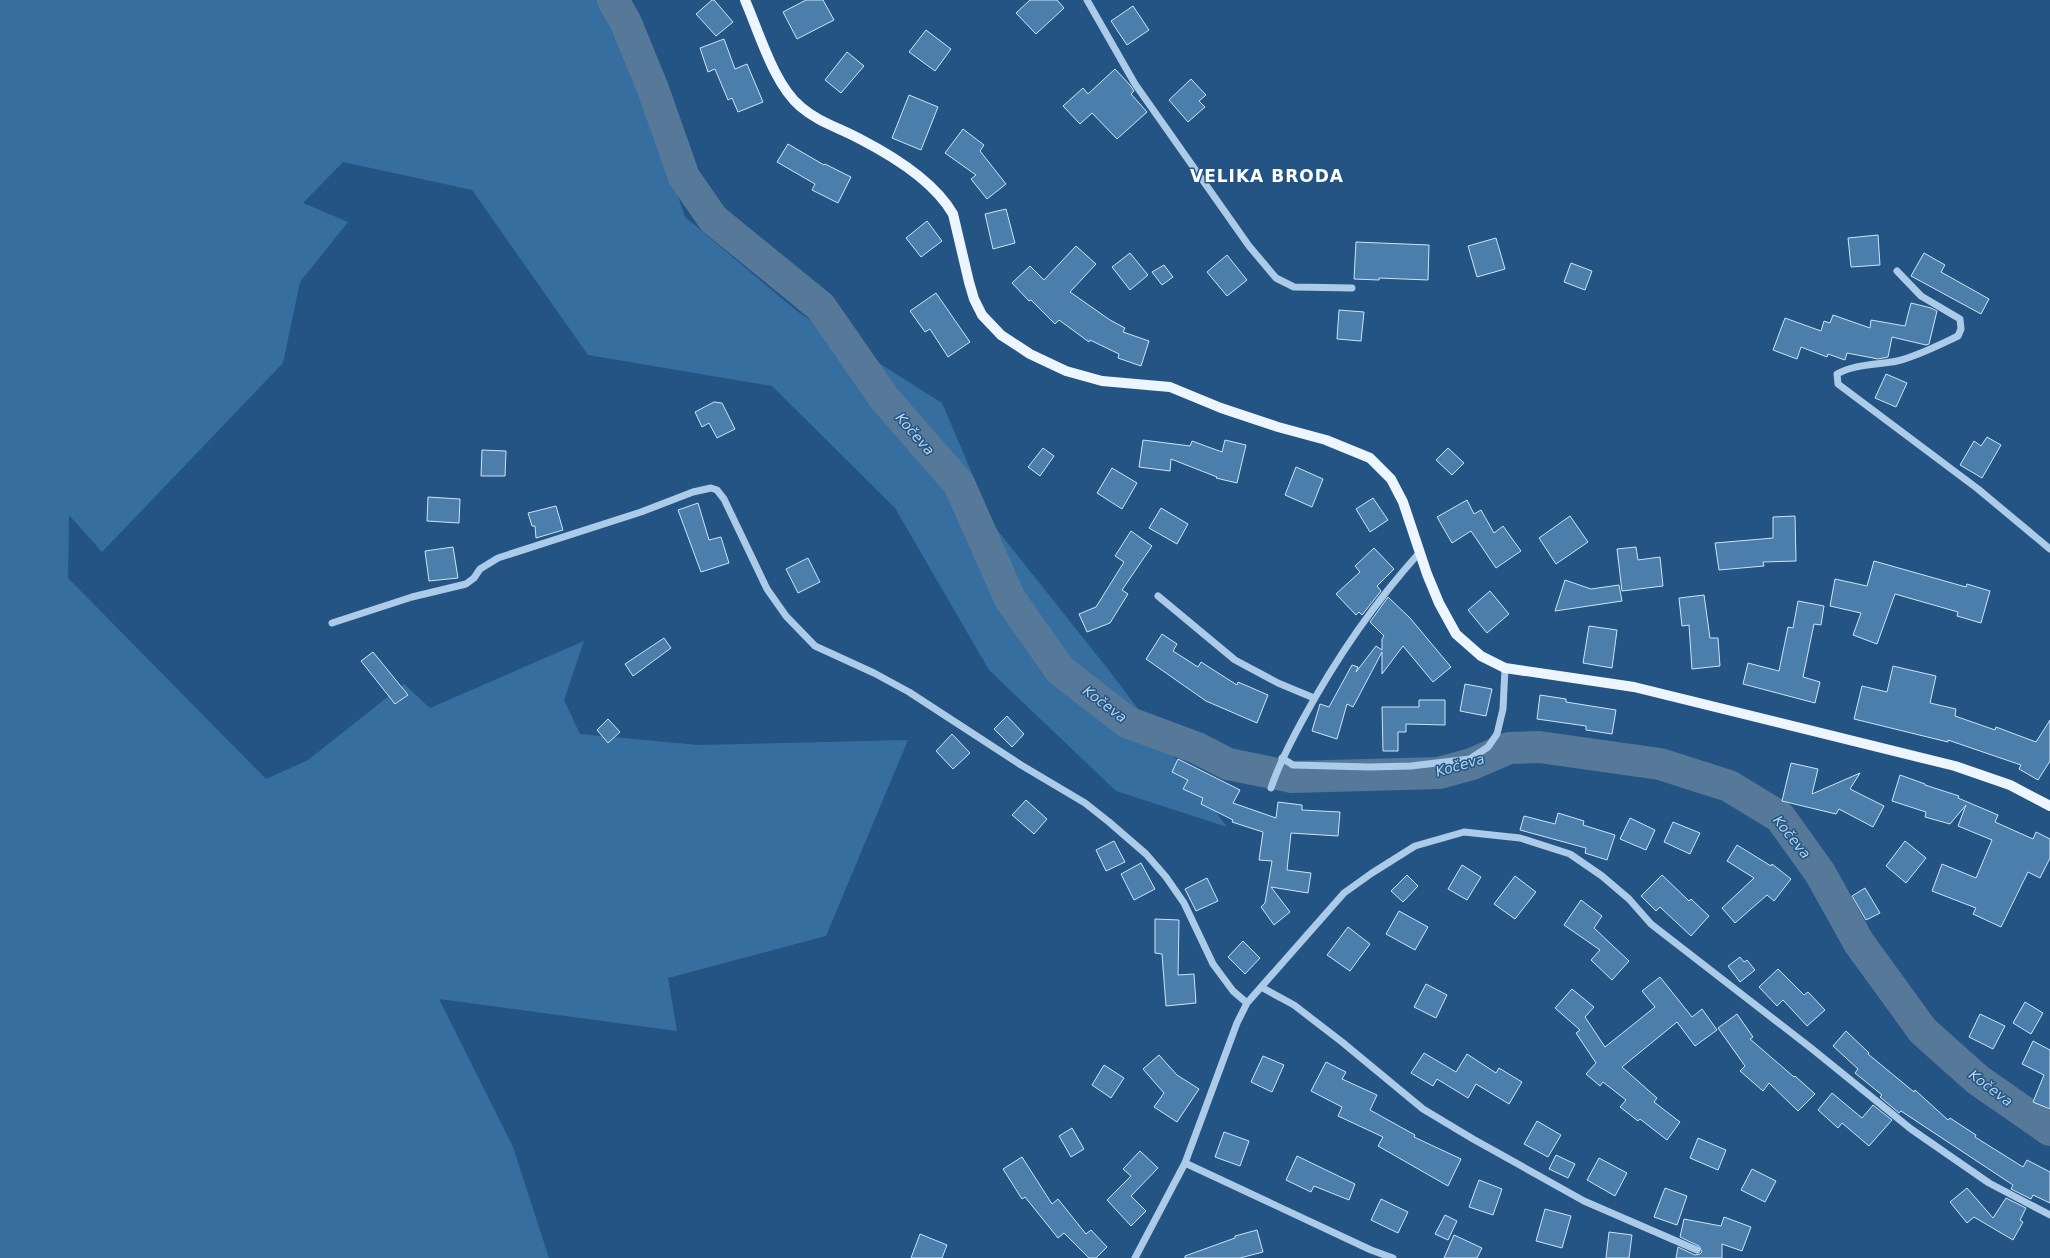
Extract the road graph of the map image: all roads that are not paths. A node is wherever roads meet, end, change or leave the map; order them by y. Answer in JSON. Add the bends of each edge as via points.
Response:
{"nodes":[{"id":1,"x":745,"y":0,"type":"edge"},
{"id":2,"x":1086,"y":0,"type":"edge"},
{"id":3,"x":1897,"y":271,"type":"dead end"},
{"id":4,"x":1352,"y":288,"type":"dead end"},
{"id":5,"x":2050,"y":548,"type":"edge"},
{"id":6,"x":1420,"y":552,"type":"junction"},
{"id":7,"x":1158,"y":596,"type":"dead end"},
{"id":8,"x":332,"y":623,"type":"dead end"},
{"id":9,"x":1505,"y":668,"type":"junction"},
{"id":10,"x":1314,"y":698,"type":"junction"},
{"id":11,"x":1281,"y":761,"type":"junction"},
{"id":12,"x":1272,"y":786,"type":"dead end"},
{"id":13,"x":2050,"y":806,"type":"edge"},
{"id":14,"x":1261,"y":987,"type":"junction"},
{"id":15,"x":1247,"y":1003,"type":"junction"},
{"id":16,"x":1185,"y":1162,"type":"junction"},
{"id":17,"x":2050,"y":1215,"type":"edge"},
{"id":18,"x":1697,"y":1250,"type":"dead end"},
{"id":19,"x":1135,"y":1258,"type":"edge"},
{"id":20,"x":1393,"y":1258,"type":"edge"}],
"edges":[{"from":1,"to":6,"type":"main road","via":[[774,68],[800,107],[822,122],[860,139],[902,164],[942,197],[953,214],[974,299],[982,315],[1001,335],[1030,354],[1066,371],[1102,381],[1170,387],[1221,408],[1326,440],[1370,458],[1391,479],[1403,502]]},
{"from":2,"to":4,"type":"street","via":[[1135,84],[1249,246],[1276,278],[1294,287]]},
{"from":3,"to":5,"type":"street","via":[[1921,296],[1960,319],[1961,329],[1958,336],[1899,361],[1841,372],[1837,374],[1838,384],[1978,489]]},
{"from":6,"to":9,"type":"main road","via":[[1439,603],[1456,634],[1481,656]]},
{"from":6,"to":10,"type":"street","via":[[1364,618]]},
{"from":7,"to":10,"type":"street","via":[[1235,660],[1278,683]]},
{"from":8,"to":15,"type":"street","via":[[412,597],[466,584],[480,569],[498,558],[641,512],[693,492],[711,488],[717,490],[724,499],[768,589],[786,616],[815,646],[909,692],[1085,803],[1109,822],[1146,854],[1166,878],[1184,902],[1213,964],[1233,991]]},
{"from":9,"to":11,"type":"street","via":[[1503,709],[1497,734],[1488,747],[1470,759],[1411,766],[1369,767],[1293,765]]},
{"from":9,"to":13,"type":"main road","via":[[1634,687],[1948,764],[2010,785]]},
{"from":10,"to":11,"type":"street"},
{"from":11,"to":12,"type":"street"},
{"from":14,"to":15,"type":"street"},
{"from":14,"to":17,"type":"street","via":[[1344,893],[1372,872],[1416,846],[1464,832],[1520,838],[1570,854],[1602,876],[1629,899],[1651,924],[1911,1129],[1989,1183]]},
{"from":14,"to":18,"type":"street","via":[[1294,1005],[1423,1109],[1473,1140],[1584,1201]]},
{"from":15,"to":16,"type":"street","via":[[1237,1023]]},
{"from":16,"to":19,"type":"street"},
{"from":16,"to":20,"type":"street","via":[[1322,1228]]}]}
